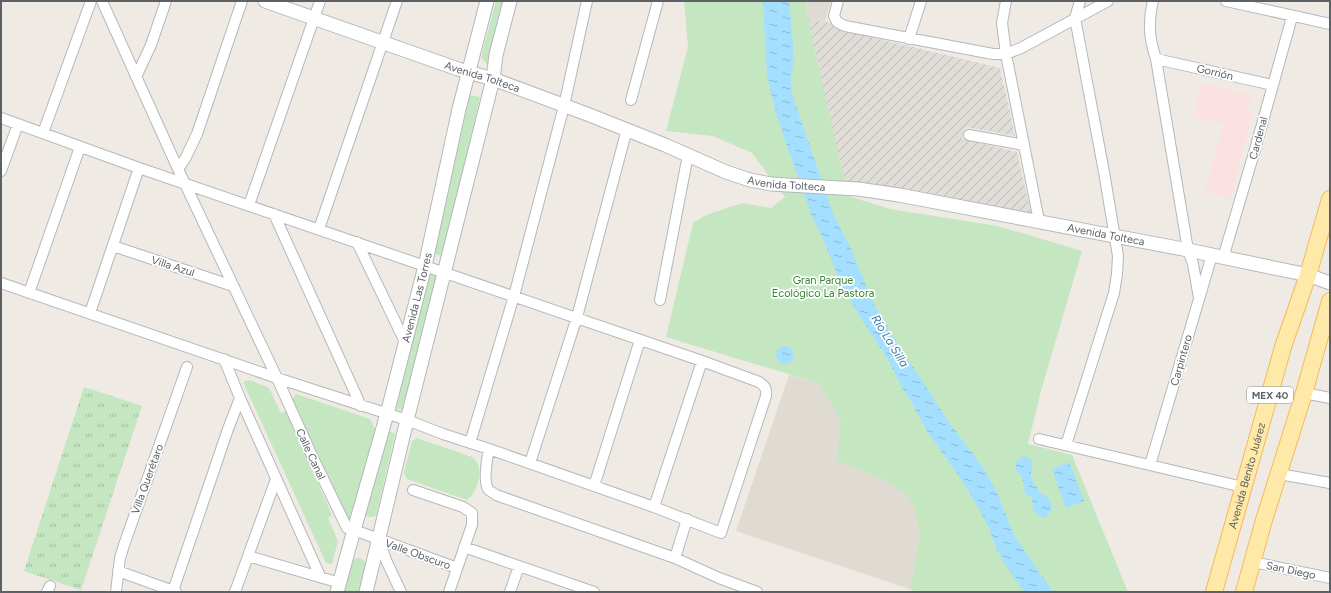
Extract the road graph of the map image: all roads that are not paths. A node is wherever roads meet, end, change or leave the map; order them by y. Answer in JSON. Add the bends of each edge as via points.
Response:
{"nodes":[{"id":1,"x":91,"y":1,"type":"edge"},
{"id":2,"x":102,"y":1,"type":"edge"},
{"id":3,"x":166,"y":1,"type":"edge"},
{"id":4,"x":242,"y":1,"type":"edge"},
{"id":5,"x":264,"y":1,"type":"edge"},
{"id":6,"x":320,"y":1,"type":"edge"},
{"id":7,"x":397,"y":1,"type":"edge"},
{"id":8,"x":487,"y":1,"type":"edge"},
{"id":9,"x":510,"y":1,"type":"edge"},
{"id":10,"x":587,"y":1,"type":"edge"},
{"id":11,"x":658,"y":1,"type":"edge"},
{"id":12,"x":838,"y":1,"type":"edge"},
{"id":13,"x":921,"y":1,"type":"edge"},
{"id":14,"x":1006,"y":1,"type":"edge"},
{"id":15,"x":1080,"y":1,"type":"edge"},
{"id":16,"x":1108,"y":1,"type":"edge"},
{"id":17,"x":1153,"y":1,"type":"edge"},
{"id":18,"x":1226,"y":1,"type":"edge"},
{"id":19,"x":1292,"y":17,"type":"junction"},
{"id":20,"x":314,"y":18,"type":"junction"},
{"id":21,"x":1075,"y":18,"type":"junction"},
{"id":22,"x":1330,"y":24,"type":"edge"},
{"id":23,"x":909,"y":39,"type":"junction"},
{"id":24,"x":383,"y":42,"type":"junction"},
{"id":25,"x":1006,"y":54,"type":"junction"},
{"id":26,"x":1156,"y":59,"type":"junction"},
{"id":27,"x":468,"y":72,"type":"junction"},
{"id":28,"x":136,"y":78,"type":"junction"},
{"id":29,"x":493,"y":80,"type":"junction"},
{"id":30,"x":1273,"y":85,"type":"junction"},
{"id":31,"x":631,"y":100,"type":"dead end"},
{"id":32,"x":564,"y":106,"type":"junction"},
{"id":33,"x":1,"y":118,"type":"edge"},
{"id":34,"x":18,"y":124,"type":"junction"},
{"id":35,"x":627,"y":129,"type":"junction"},
{"id":36,"x":43,"y":133,"type":"junction"},
{"id":37,"x":969,"y":135,"type":"dead end"},
{"id":38,"x":1024,"y":145,"type":"junction"},
{"id":39,"x":80,"y":147,"type":"junction"},
{"id":40,"x":688,"y":155,"type":"junction"},
{"id":41,"x":139,"y":168,"type":"junction"},
{"id":42,"x":178,"y":169,"type":"junction"},
{"id":43,"x":1,"y":172,"type":"edge"},
{"id":44,"x":184,"y":183,"type":"junction"},
{"id":45,"x":1330,"y":198,"type":"edge"},
{"id":46,"x":249,"y":205,"type":"junction"},
{"id":47,"x":274,"y":214,"type":"junction"},
{"id":48,"x":1039,"y":221,"type":"junction"},
{"id":49,"x":319,"y":229,"type":"junction"},
{"id":50,"x":1115,"y":235,"type":"junction"},
{"id":51,"x":356,"y":242,"type":"junction"},
{"id":52,"x":113,"y":246,"type":"junction"},
{"id":53,"x":1188,"y":250,"type":"junction"},
{"id":54,"x":1218,"y":256,"type":"junction"},
{"id":55,"x":425,"y":266,"type":"junction"},
{"id":56,"x":445,"y":273,"type":"junction"},
{"id":57,"x":1308,"y":274,"type":"junction"},
{"id":58,"x":1,"y":283,"type":"edge"},
{"id":59,"x":1330,"y":283,"type":"edge"},
{"id":60,"x":233,"y":286,"type":"junction"},
{"id":61,"x":29,"y":293,"type":"junction"},
{"id":62,"x":514,"y":296,"type":"junction"},
{"id":63,"x":1199,"y":298,"type":"junction"},
{"id":64,"x":660,"y":300,"type":"dead end"},
{"id":65,"x":1330,"y":301,"type":"edge"},
{"id":66,"x":90,"y":313,"type":"junction"},
{"id":67,"x":577,"y":317,"type":"junction"},
{"id":68,"x":640,"y":340,"type":"junction"},
{"id":69,"x":405,"y":342,"type":"junction"},
{"id":70,"x":224,"y":359,"type":"junction"},
{"id":71,"x":702,"y":361,"type":"junction"},
{"id":72,"x":187,"y":367,"type":"dead end"},
{"id":73,"x":278,"y":378,"type":"junction"},
{"id":74,"x":1304,"y":393,"type":"junction"},
{"id":75,"x":240,"y":398,"type":"junction"},
{"id":76,"x":1330,"y":398,"type":"edge"},
{"id":77,"x":361,"y":406,"type":"junction"},
{"id":78,"x":387,"y":414,"type":"junction"},
{"id":79,"x":407,"y":420,"type":"junction"},
{"id":80,"x":1039,"y":439,"type":"dead end"},
{"id":81,"x":470,"y":443,"type":"junction"},
{"id":82,"x":1066,"y":445,"type":"junction"},
{"id":83,"x":489,"y":449,"type":"junction"},
{"id":84,"x":530,"y":463,"type":"junction"},
{"id":85,"x":1150,"y":465,"type":"junction"},
{"id":86,"x":1279,"y":474,"type":"junction"},
{"id":87,"x":276,"y":479,"type":"junction"},
{"id":88,"x":1330,"y":483,"type":"edge"},
{"id":89,"x":594,"y":486,"type":"junction"},
{"id":90,"x":1243,"y":487,"type":"junction"},
{"id":91,"x":413,"y":490,"type":"dead end"},
{"id":92,"x":654,"y":507,"type":"junction"},
{"id":93,"x":687,"y":519,"type":"junction"},
{"id":94,"x":350,"y":529,"type":"junction"},
{"id":95,"x":379,"y":540,"type":"junction"},
{"id":96,"x":464,"y":547,"type":"junction"},
{"id":97,"x":248,"y":556,"type":"junction"},
{"id":98,"x":675,"y":558,"type":"junction"},
{"id":99,"x":1253,"y":562,"type":"junction"},
{"id":100,"x":519,"y":566,"type":"junction"},
{"id":101,"x":457,"y":568,"type":"junction"},
{"id":102,"x":118,"y":571,"type":"junction"},
{"id":103,"x":320,"y":576,"type":"junction"},
{"id":104,"x":1330,"y":578,"type":"edge"},
{"id":105,"x":339,"y":587,"type":"edge"},
{"id":106,"x":573,"y":588,"type":"edge"},
{"id":107,"x":175,"y":591,"type":"edge"},
{"id":108,"x":116,"y":592,"type":"edge"},
{"id":109,"x":235,"y":592,"type":"edge"},
{"id":110,"x":366,"y":592,"type":"edge"},
{"id":111,"x":401,"y":592,"type":"edge"},
{"id":112,"x":449,"y":592,"type":"edge"},
{"id":113,"x":510,"y":592,"type":"edge"},
{"id":114,"x":594,"y":592,"type":"edge"},
{"id":115,"x":757,"y":592,"type":"edge"},
{"id":116,"x":1214,"y":592,"type":"edge"},
{"id":117,"x":1244,"y":592,"type":"edge"}],
"edges":[{"from":1,"to":36,"type":"street"},
{"from":2,"to":28,"type":"street","name":"Calle Canal"},
{"from":3,"to":28,"type":"street"},
{"from":4,"to":42,"type":"street","via":[[197,134]]},
{"from":5,"to":20,"type":"street","name":"Avenida Tolteca"},
{"from":6,"to":20,"type":"street"},
{"from":7,"to":24,"type":"street"},
{"from":8,"to":27,"type":"street","name":"Avenida Las Torres"},
{"from":9,"to":29,"type":"street","name":"Avenida Las Torres","via":[[496,55]]},
{"from":10,"to":32,"type":"street"},
{"from":11,"to":31,"type":"street"},
{"from":12,"to":23,"type":"street","via":[[834,16],[837,22],[845,26]]},
{"from":13,"to":23,"type":"street"},
{"from":14,"to":25,"type":"street","via":[[1002,23]]},
{"from":15,"to":21,"type":"street"},
{"from":16,"to":21,"type":"street"},
{"from":17,"to":26,"type":"street","via":[[1149,30]]},
{"from":18,"to":19,"type":"street"},
{"from":19,"to":22,"type":"street"},
{"from":19,"to":30,"type":"street","name":"Cardenal"},
{"from":20,"to":24,"type":"street","name":"Avenida Tolteca"},
{"from":20,"to":46,"type":"street"},
{"from":21,"to":25,"type":"street"},
{"from":21,"to":50,"type":"street"},
{"from":23,"to":25,"type":"street"},
{"from":24,"to":27,"type":"street","name":"Avenida Tolteca"},
{"from":24,"to":49,"type":"street"},
{"from":25,"to":38,"type":"street"},
{"from":26,"to":30,"type":"street","name":"Gorrión"},
{"from":26,"to":53,"type":"street"},
{"from":27,"to":29,"type":"street","name":"Avenida Tolteca"},
{"from":27,"to":55,"type":"street","name":"Avenida Las Torres"},
{"from":28,"to":42,"type":"street","name":"Calle Canal"},
{"from":29,"to":32,"type":"street","name":"Avenida Tolteca"},
{"from":29,"to":56,"type":"street","name":"Avenida Las Torres"},
{"from":30,"to":54,"type":"street","name":"Cardenal","via":[[1254,153]]},
{"from":32,"to":35,"type":"street","name":"Avenida Tolteca"},
{"from":32,"to":62,"type":"street"},
{"from":33,"to":34,"type":"street"},
{"from":34,"to":36,"type":"street"},
{"from":34,"to":43,"type":"street"},
{"from":35,"to":40,"type":"street","name":"Avenida Tolteca"},
{"from":35,"to":67,"type":"street"},
{"from":36,"to":39,"type":"street"},
{"from":37,"to":38,"type":"street"},
{"from":38,"to":48,"type":"street"},
{"from":39,"to":41,"type":"street"},
{"from":39,"to":61,"type":"street"},
{"from":40,"to":48,"type":"street","name":"Avenida Tolteca","via":[[738,176],[771,184],[858,189]]},
{"from":40,"to":64,"type":"street"},
{"from":41,"to":44,"type":"street"},
{"from":41,"to":52,"type":"street"},
{"from":42,"to":44,"type":"street","name":"Calle Canal"},
{"from":44,"to":46,"type":"street"},
{"from":44,"to":60,"type":"street","name":"Calle Canal"},
{"from":45,"to":57,"type":"main road","name":"Avenida Benito Juárez","number":"MEX 40"},
{"from":46,"to":47,"type":"street"},
{"from":47,"to":49,"type":"street"},
{"from":47,"to":77,"type":"street"},
{"from":48,"to":50,"type":"street","name":"Avenida Tolteca"},
{"from":49,"to":51,"type":"street"},
{"from":50,"to":53,"type":"street","name":"Avenida Tolteca"},
{"from":50,"to":82,"type":"street","via":[[1118,256],[1114,293]]},
{"from":51,"to":55,"type":"street"},
{"from":51,"to":69,"type":"street"},
{"from":52,"to":60,"type":"street","name":"Villa Azul"},
{"from":52,"to":66,"type":"street"},
{"from":53,"to":54,"type":"street","name":"Avenida Tolteca"},
{"from":53,"to":63,"type":"street"},
{"from":54,"to":57,"type":"street","name":"Avenida Tolteca"},
{"from":54,"to":63,"type":"street","name":"Carpintero"},
{"from":55,"to":56,"type":"street"},
{"from":55,"to":69,"type":"street","name":"Avenida Las Torres"},
{"from":56,"to":62,"type":"street"},
{"from":56,"to":79,"type":"street","name":"Avenida Las Torres"},
{"from":57,"to":59,"type":"street","name":"Avenida Tolteca"},
{"from":57,"to":90,"type":"main road","name":"Avenida Benito Juárez","number":"MEX 40","via":[[1283,348]]},
{"from":58,"to":61,"type":"street"},
{"from":60,"to":73,"type":"street","name":"Calle Canal"},
{"from":61,"to":66,"type":"street"},
{"from":62,"to":67,"type":"street"},
{"from":62,"to":81,"type":"street"},
{"from":63,"to":85,"type":"street","name":"Carpintero"},
{"from":65,"to":74,"type":"main road","number":"MEX 40"},
{"from":66,"to":70,"type":"street"},
{"from":67,"to":68,"type":"street"},
{"from":67,"to":84,"type":"street"},
{"from":68,"to":71,"type":"street"},
{"from":68,"to":89,"type":"street"},
{"from":69,"to":78,"type":"street","name":"Avenida Las Torres"},
{"from":70,"to":73,"type":"street"},
{"from":70,"to":75,"type":"street"},
{"from":71,"to":92,"type":"street"},
{"from":71,"to":93,"type":"street","via":[[759,382],[767,390],[721,533]]},
{"from":72,"to":102,"type":"street","name":"Villa Querétaro","via":[[130,526]]},
{"from":73,"to":77,"type":"street"},
{"from":73,"to":94,"type":"street","name":"Calle Canal","via":[[313,458]]},
{"from":74,"to":76,"type":"street"},
{"from":74,"to":86,"type":"main road","number":"MEX 40"},
{"from":75,"to":87,"type":"street"},
{"from":75,"to":107,"type":"street"},
{"from":77,"to":78,"type":"street"},
{"from":78,"to":79,"type":"street"},
{"from":78,"to":94,"type":"street","name":"Avenida Las Torres"},
{"from":79,"to":81,"type":"street"},
{"from":79,"to":95,"type":"street","name":"Avenida Las Torres"},
{"from":80,"to":82,"type":"street"},
{"from":81,"to":83,"type":"street"},
{"from":82,"to":85,"type":"street"},
{"from":83,"to":84,"type":"street"},
{"from":83,"to":98,"type":"street","via":[[486,476],[488,489],[502,497]]},
{"from":84,"to":89,"type":"street"},
{"from":85,"to":90,"type":"street"},
{"from":86,"to":88,"type":"street"},
{"from":86,"to":99,"type":"main road","number":"MEX 40"},
{"from":87,"to":97,"type":"street"},
{"from":87,"to":103,"type":"street"},
{"from":89,"to":92,"type":"street"},
{"from":90,"to":116,"type":"main road","name":"Avenida Benito Juárez","number":"MEX 40"},
{"from":91,"to":96,"type":"street","via":[[472,513],[473,520]]},
{"from":92,"to":93,"type":"street"},
{"from":93,"to":98,"type":"street"},
{"from":94,"to":95,"type":"street","name":"Valle Obscuro"},
{"from":94,"to":105,"type":"street","name":"Avenida Las Torres"},
{"from":95,"to":101,"type":"street","name":"Valle Obscuro"},
{"from":95,"to":110,"type":"street","name":"Avenida Las Torres"},
{"from":95,"to":111,"type":"street"},
{"from":96,"to":100,"type":"street"},
{"from":96,"to":101,"type":"street"},
{"from":97,"to":103,"type":"street"},
{"from":97,"to":109,"type":"street"},
{"from":98,"to":115,"type":"street"},
{"from":99,"to":104,"type":"street","name":"San Diego"},
{"from":99,"to":117,"type":"main road","number":"MEX 40"},
{"from":100,"to":106,"type":"street"},
{"from":100,"to":113,"type":"street"},
{"from":101,"to":112,"type":"street"},
{"from":102,"to":107,"type":"street"},
{"from":102,"to":108,"type":"street","name":"Villa Querétaro"},
{"from":103,"to":105,"type":"street"},
{"from":106,"to":114,"type":"street"}]}
